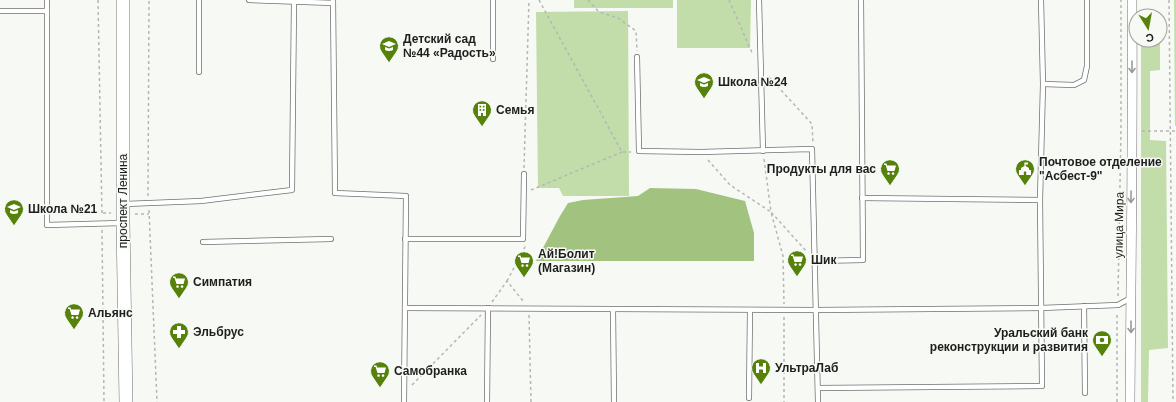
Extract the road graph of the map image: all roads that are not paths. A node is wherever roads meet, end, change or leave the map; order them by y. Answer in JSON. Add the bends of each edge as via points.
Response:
{"nodes":[{"id":1,"x":48,"y":0,"type":"edge"},
{"id":2,"x":123,"y":0,"type":"edge"},
{"id":3,"x":199,"y":0,"type":"edge"},
{"id":4,"x":249,"y":0,"type":"edge"},
{"id":5,"x":493,"y":0,"type":"edge"},
{"id":6,"x":759,"y":0,"type":"edge"},
{"id":7,"x":861,"y":0,"type":"edge"},
{"id":8,"x":1041,"y":0,"type":"edge"},
{"id":9,"x":1087,"y":0,"type":"edge"},
{"id":10,"x":1132,"y":0,"type":"edge"},
{"id":11,"x":294,"y":2,"type":"junction"},
{"id":12,"x":333,"y":2,"type":"edge"},
{"id":13,"x":0,"y":11,"type":"edge"},
{"id":14,"x":47,"y":11,"type":"junction"},
{"id":15,"x":637,"y":57,"type":"road end"},
{"id":16,"x":493,"y":59,"type":"dead end"},
{"id":17,"x":199,"y":72,"type":"dead end"},
{"id":18,"x":1043,"y":84,"type":"junction"},
{"id":19,"x":763,"y":151,"type":"junction"},
{"id":20,"x":524,"y":174,"type":"road end"},
{"id":21,"x":862,"y":198,"type":"junction"},
{"id":22,"x":1040,"y":200,"type":"junction"},
{"id":23,"x":123,"y":204,"type":"junction"},
{"id":24,"x":123,"y":223,"type":"junction"},
{"id":25,"x":331,"y":239,"type":"dead end"},
{"id":26,"x":405,"y":240,"type":"junction"},
{"id":27,"x":203,"y":242,"type":"dead end"},
{"id":28,"x":815,"y":261,"type":"junction"},
{"id":29,"x":1131,"y":298,"type":"junction"},
{"id":30,"x":1084,"y":306,"type":"junction"},
{"id":31,"x":405,"y":308,"type":"junction"},
{"id":32,"x":488,"y":308,"type":"junction"},
{"id":33,"x":1041,"y":308,"type":"junction"},
{"id":34,"x":613,"y":310,"type":"junction"},
{"id":35,"x":750,"y":310,"type":"junction"},
{"id":36,"x":816,"y":310,"type":"junction"},
{"id":37,"x":818,"y":388,"type":"junction"},
{"id":38,"x":1085,"y":393,"type":"dead end"},
{"id":39,"x":749,"y":398,"type":"dead end"},
{"id":40,"x":126,"y":402,"type":"edge"},
{"id":41,"x":404,"y":402,"type":"edge"},
{"id":42,"x":487,"y":402,"type":"edge"},
{"id":43,"x":614,"y":402,"type":"edge"},
{"id":44,"x":818,"y":402,"type":"edge"},
{"id":45,"x":1130,"y":402,"type":"edge"}],
"edges":[{"from":1,"to":14,"type":"lane"},
{"from":2,"to":23,"type":"street","name":"проспект Ленина"},
{"from":3,"to":17,"type":"lane"},
{"from":4,"to":11,"type":"lane"},
{"from":5,"to":16,"type":"lane"},
{"from":6,"to":19,"type":"lane"},
{"from":7,"to":21,"type":"lane"},
{"from":8,"to":18,"type":"lane"},
{"from":9,"to":18,"type":"lane","via":[[1087,66],[1084,80],[1074,85]]},
{"from":10,"to":29,"type":"street","name":"улица Мира","one_way":true},
{"from":11,"to":12,"type":"lane"},
{"from":11,"to":23,"type":"lane","via":[[292,190],[201,201]]},
{"from":12,"to":26,"type":"lane","via":[[335,193],[406,196]]},
{"from":13,"to":14,"type":"lane"},
{"from":14,"to":24,"type":"lane","via":[[47,225]]},
{"from":15,"to":19,"type":"lane","via":[[639,152]]},
{"from":18,"to":22,"type":"lane"},
{"from":19,"to":28,"type":"lane","via":[[812,149]]},
{"from":20,"to":26,"type":"lane","via":[[523,239]]},
{"from":21,"to":22,"type":"lane"},
{"from":21,"to":28,"type":"lane","via":[[863,260]]},
{"from":22,"to":33,"type":"lane"},
{"from":23,"to":24,"type":"street","name":"проспект Ленина"},
{"from":24,"to":40,"type":"street","name":"проспект Ленина"},
{"from":25,"to":27,"type":"lane"},
{"from":26,"to":31,"type":"lane"},
{"from":28,"to":36,"type":"lane"},
{"from":29,"to":30,"type":"lane","via":[[1118,305]]},
{"from":29,"to":45,"type":"street","name":"улица Мира","one_way":true},
{"from":30,"to":33,"type":"lane"},
{"from":30,"to":38,"type":"lane"},
{"from":31,"to":32,"type":"lane"},
{"from":31,"to":41,"type":"lane"},
{"from":32,"to":34,"type":"lane"},
{"from":32,"to":42,"type":"lane"},
{"from":33,"to":36,"type":"lane"},
{"from":33,"to":37,"type":"lane","via":[[1042,386]]},
{"from":34,"to":35,"type":"lane"},
{"from":34,"to":43,"type":"lane"},
{"from":35,"to":36,"type":"lane"},
{"from":35,"to":39,"type":"lane"},
{"from":36,"to":37,"type":"lane"},
{"from":37,"to":44,"type":"lane"}]}
